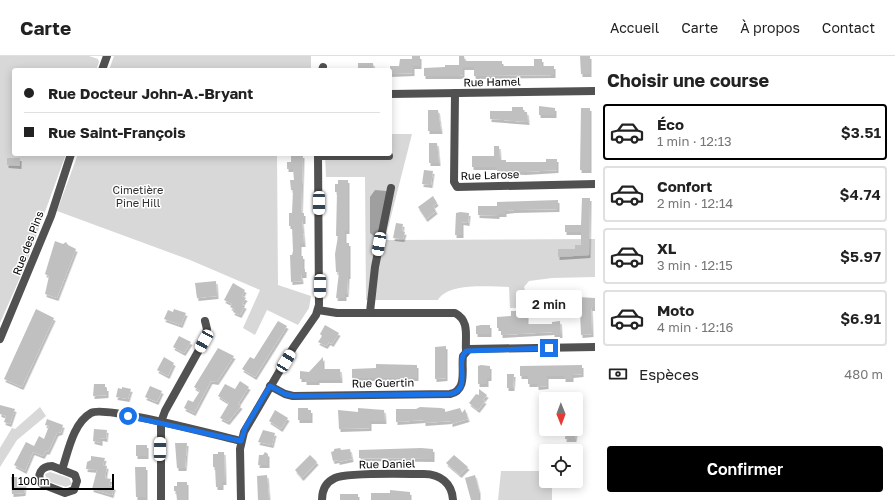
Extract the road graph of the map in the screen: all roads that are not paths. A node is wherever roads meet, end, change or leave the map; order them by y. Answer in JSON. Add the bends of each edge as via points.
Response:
{"nodes":[{"id":1,"x":106,"y":56,"type":"edge"},
{"id":2,"x":103,"y":68,"type":"edge"},
{"id":3,"x":595,"y":91,"type":"edge"},
{"id":4,"x":455,"y":93,"type":"junction"},
{"id":5,"x":392,"y":94,"type":"edge"},
{"id":6,"x":70,"y":156,"type":"edge"},
{"id":7,"x":318,"y":156,"type":"edge"},
{"id":8,"x":595,"y":184,"type":"edge"},
{"id":9,"x":391,"y":188,"type":"dead end"},
{"id":10,"x":318,"y":310,"type":"junction"},
{"id":11,"x":370,"y":312,"type":"junction"},
{"id":12,"x":205,"y":321,"type":"dead end"},
{"id":13,"x":0,"y":339,"type":"edge"},
{"id":14,"x":595,"y":347,"type":"edge"},
{"id":15,"x":465,"y":352,"type":"junction"},
{"id":16,"x":270,"y":386,"type":"junction"},
{"id":17,"x":161,"y":422,"type":"junction"},
{"id":18,"x":241,"y":441,"type":"junction"},
{"id":19,"x":62,"y":470,"type":"junction"},
{"id":20,"x":161,"y":500,"type":"edge"},
{"id":21,"x":241,"y":500,"type":"edge"},
{"id":22,"x":322,"y":500,"type":"edge"},
{"id":23,"x":452,"y":500,"type":"edge"}],
"edges":[{"from":1,"to":2,"type":"street"},
{"from":3,"to":4,"type":"street","name":"Rue Hamel"},
{"from":4,"to":5,"type":"street","name":"Rue Hamel"},
{"from":4,"to":8,"type":"street","name":"Rue Larose","via":[[454,182],[457,187]]},
{"from":6,"to":13,"type":"street","name":"Rue des Pins","via":[[51,216]]},
{"from":7,"to":10,"type":"street"},
{"from":9,"to":11,"type":"street","via":[[375,267]]},
{"from":10,"to":11,"type":"street","via":[[337,313]]},
{"from":10,"to":16,"type":"street"},
{"from":11,"to":15,"type":"street","via":[[455,313],[466,326]]},
{"from":12,"to":17,"type":"street","via":[[207,329],[204,341]]},
{"from":14,"to":15,"type":"street"},
{"from":15,"to":16,"type":"street","name":"Rue Guertin","via":[[462,386],[450,394],[293,396]]},
{"from":16,"to":18,"type":"street","via":[[245,428]]},
{"from":17,"to":18,"type":"street"},
{"from":17,"to":19,"type":"street","via":[[93,411],[76,430]]},
{"from":17,"to":20,"type":"street"},
{"from":18,"to":21,"type":"street"},
{"from":19,"to":19,"type":"street","via":[[52,466],[45,467],[40,471],[40,481],[45,486],[65,493],[72,492],[77,484],[76,478],[72,473]]},
{"from":22,"to":23,"type":"street","name":"Rue Daniel","via":[[326,484],[338,476],[424,474],[443,479],[450,487]]}]}
